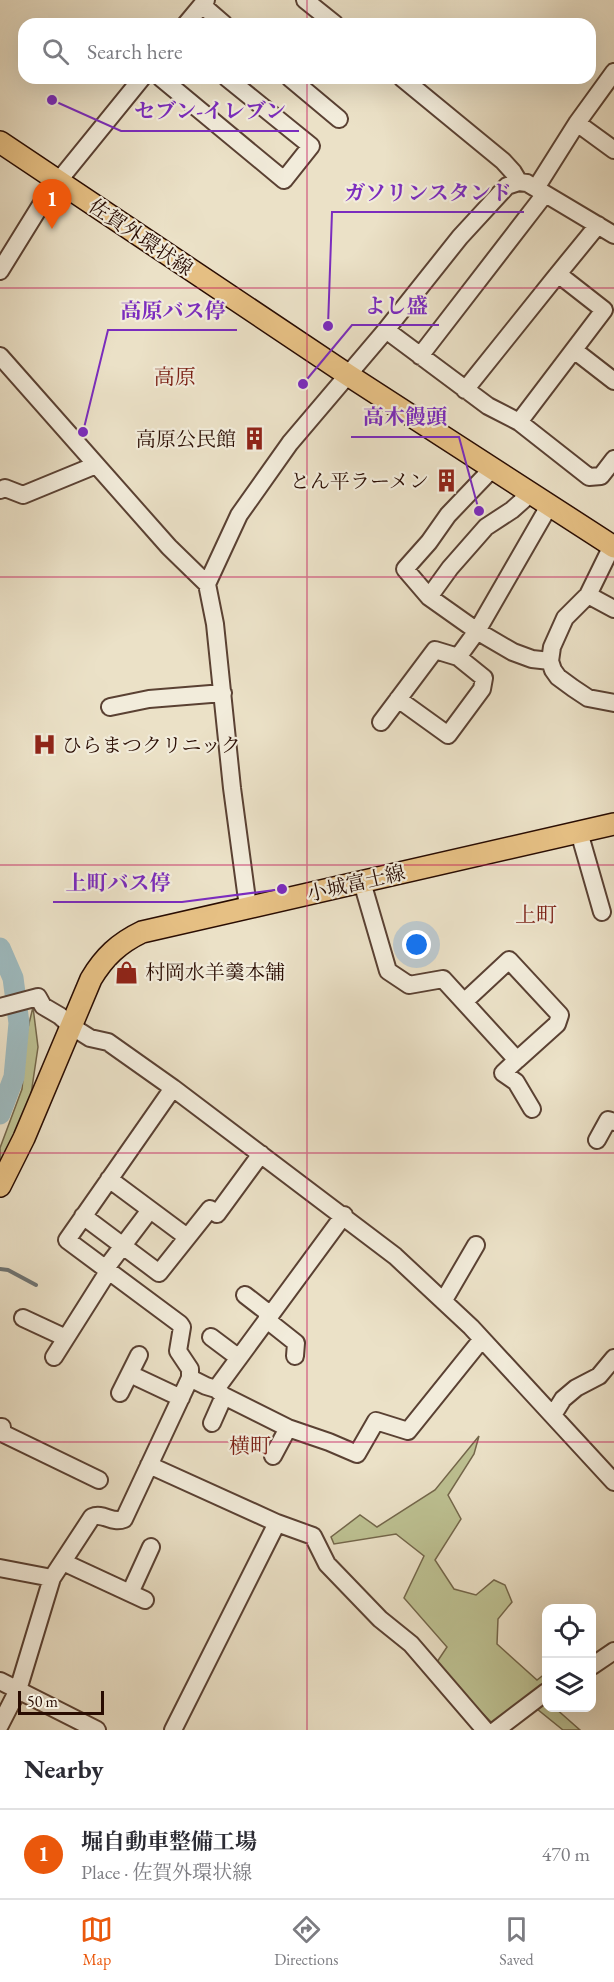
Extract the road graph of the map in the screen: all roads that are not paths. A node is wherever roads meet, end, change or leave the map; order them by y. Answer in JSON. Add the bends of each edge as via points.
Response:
{"nodes":[{"id":1,"x":305,"y":0,"type":"edge"},
{"id":2,"x":204,"y":3,"type":"edge"},
{"id":3,"x":191,"y":18,"type":"edge"},
{"id":4,"x":218,"y":18,"type":"edge"},
{"id":5,"x":328,"y":18,"type":"edge"},
{"id":6,"x":613,"y":74,"type":"edge"},
{"id":7,"x":137,"y":84,"type":"edge"},
{"id":8,"x":168,"y":84,"type":"edge"},
{"id":9,"x":234,"y":84,"type":"edge"},
{"id":10,"x":297,"y":84,"type":"edge"},
{"id":11,"x":409,"y":84,"type":"edge"},
{"id":12,"x":339,"y":119,"type":"dead end"},
{"id":13,"x":577,"y":123,"type":"junction"},
{"id":14,"x":0,"y":142,"type":"edge"},
{"id":15,"x":614,"y":150,"type":"edge"},
{"id":16,"x":58,"y":181,"type":"junction"},
{"id":17,"x":519,"y":182,"type":"junction"},
{"id":18,"x":541,"y":191,"type":"junction"},
{"id":19,"x":598,"y":225,"type":"junction"},
{"id":20,"x":614,"y":235,"type":"edge"},
{"id":21,"x":0,"y":271,"type":"edge"},
{"id":22,"x":558,"y":274,"type":"junction"},
{"id":23,"x":386,"y":330,"type":"junction"},
{"id":24,"x":574,"y":350,"type":"junction"},
{"id":25,"x":0,"y":356,"type":"edge"},
{"id":26,"x":420,"y":356,"type":"junction"},
{"id":27,"x":348,"y":375,"type":"junction"},
{"id":28,"x":614,"y":381,"type":"edge"},
{"id":29,"x":465,"y":390,"type":"junction"},
{"id":30,"x":519,"y":422,"type":"junction"},
{"id":31,"x":614,"y":459,"type":"edge"},
{"id":32,"x":96,"y":465,"type":"junction"},
{"id":33,"x":491,"y":470,"type":"junction"},
{"id":34,"x":0,"y":490,"type":"edge"},
{"id":35,"x":530,"y":494,"type":"junction"},
{"id":36,"x":549,"y":506,"type":"junction"},
{"id":37,"x":613,"y":547,"type":"edge"},
{"id":38,"x":207,"y":585,"type":"junction"},
{"id":39,"x":588,"y":595,"type":"junction"},
{"id":40,"x":429,"y":597,"type":"junction"},
{"id":41,"x":614,"y":609,"type":"edge"},
{"id":42,"x":477,"y":631,"type":"junction"},
{"id":43,"x":458,"y":657,"type":"junction"},
{"id":44,"x":550,"y":661,"type":"junction"},
{"id":45,"x":223,"y":693,"type":"junction"},
{"id":46,"x":398,"y":699,"type":"junction"},
{"id":47,"x":614,"y":703,"type":"edge"},
{"id":48,"x":110,"y":707,"type":"dead end"},
{"id":49,"x":381,"y":722,"type":"dead end"},
{"id":50,"x":614,"y":824,"type":"edge"},
{"id":51,"x":579,"y":832,"type":"junction"},
{"id":52,"x":362,"y":882,"type":"junction"},
{"id":53,"x":248,"y":907,"type":"junction"},
{"id":54,"x":602,"y":912,"type":"dead end"},
{"id":55,"x":464,"y":1002,"type":"junction"},
{"id":56,"x":0,"y":1007,"type":"edge"},
{"id":57,"x":71,"y":1026,"type":"junction"},
{"id":58,"x":517,"y":1060,"type":"junction"},
{"id":59,"x":173,"y":1088,"type":"junction"},
{"id":60,"x":532,"y":1109,"type":"dead end"},
{"id":61,"x":614,"y":1122,"type":"edge"},
{"id":62,"x":597,"y":1140,"type":"dead end"},
{"id":63,"x":261,"y":1154,"type":"junction"},
{"id":64,"x":109,"y":1179,"type":"junction"},
{"id":65,"x":0,"y":1186,"type":"edge"},
{"id":66,"x":150,"y":1210,"type":"junction"},
{"id":67,"x":344,"y":1215,"type":"junction"},
{"id":68,"x":83,"y":1216,"type":"junction"},
{"id":69,"x":187,"y":1238,"type":"junction"},
{"id":70,"x":476,"y":1245,"type":"dead end"},
{"id":71,"x":123,"y":1246,"type":"junction"},
{"id":72,"x":107,"y":1269,"type":"junction"},
{"id":73,"x":245,"y":1295,"type":"dead end"},
{"id":74,"x":444,"y":1300,"type":"junction"},
{"id":75,"x":23,"y":1318,"type":"dead end"},
{"id":76,"x":267,"y":1320,"type":"junction"},
{"id":77,"x":211,"y":1337,"type":"dead end"},
{"id":78,"x":66,"y":1338,"type":"junction"},
{"id":79,"x":482,"y":1339,"type":"junction"},
{"id":80,"x":139,"y":1355,"type":"dead end"},
{"id":81,"x":295,"y":1356,"type":"dead end"},
{"id":82,"x":54,"y":1358,"type":"dead end"},
{"id":83,"x":614,"y":1358,"type":"edge"},
{"id":84,"x":239,"y":1359,"type":"junction"},
{"id":85,"x":129,"y":1374,"type":"junction"},
{"id":86,"x":190,"y":1378,"type":"junction"},
{"id":87,"x":120,"y":1393,"type":"dead end"},
{"id":88,"x":220,"y":1393,"type":"junction"},
{"id":89,"x":181,"y":1398,"type":"junction"},
{"id":90,"x":553,"y":1415,"type":"junction"},
{"id":91,"x":212,"y":1423,"type":"dead end"},
{"id":92,"x":0,"y":1427,"type":"edge"},
{"id":93,"x":288,"y":1428,"type":"junction"},
{"id":94,"x":273,"y":1456,"type":"dead end"},
{"id":95,"x":149,"y":1465,"type":"junction"},
{"id":96,"x":99,"y":1480,"type":"dead end"},
{"id":97,"x":614,"y":1482,"type":"edge"},
{"id":98,"x":277,"y":1523,"type":"junction"},
{"id":99,"x":151,"y":1547,"type":"dead end"},
{"id":100,"x":63,"y":1562,"type":"junction"},
{"id":101,"x":0,"y":1568,"type":"edge"},
{"id":102,"x":52,"y":1578,"type":"junction"},
{"id":103,"x":614,"y":1652,"type":"edge"},
{"id":104,"x":596,"y":1663,"type":"edge"},
{"id":105,"x":0,"y":1681,"type":"edge"},
{"id":106,"x":18,"y":1690,"type":"junction"},
{"id":107,"x":542,"y":1695,"type":"edge"},
{"id":108,"x":0,"y":1725,"type":"edge"},
{"id":109,"x":502,"y":1728,"type":"edge"},
{"id":110,"x":97,"y":1730,"type":"edge"},
{"id":111,"x":173,"y":1730,"type":"edge"},
{"id":112,"x":485,"y":1730,"type":"edge"}],
"edges":[{"from":1,"to":5,"type":"street"},
{"from":2,"to":3,"type":"street"},
{"from":2,"to":4,"type":"street"},
{"from":6,"to":13,"type":"street"},
{"from":7,"to":16,"type":"street"},
{"from":8,"to":9,"type":"street","via":[[284,180],[311,146]]},
{"from":10,"to":12,"type":"street"},
{"from":11,"to":17,"type":"street","via":[[503,161]]},
{"from":13,"to":15,"type":"street"},
{"from":13,"to":18,"type":"street"},
{"from":14,"to":16,"type":"main road","name":"佐賀外環状線"},
{"from":16,"to":21,"type":"street"},
{"from":16,"to":27,"type":"main road","name":"佐賀外環状線"},
{"from":17,"to":18,"type":"street"},
{"from":17,"to":23,"type":"street","via":[[507,186],[460,237]]},
{"from":18,"to":19,"type":"street"},
{"from":18,"to":26,"type":"street"},
{"from":19,"to":20,"type":"street"},
{"from":19,"to":22,"type":"street"},
{"from":22,"to":24,"type":"street","via":[[604,310]]},
{"from":22,"to":29,"type":"street"},
{"from":23,"to":26,"type":"street"},
{"from":23,"to":27,"type":"street"},
{"from":24,"to":28,"type":"street"},
{"from":24,"to":30,"type":"street"},
{"from":25,"to":32,"type":"street"},
{"from":26,"to":29,"type":"street"},
{"from":27,"to":33,"type":"main road","name":"佐賀外環状線"},
{"from":27,"to":38,"type":"street","via":[[290,443],[239,515]]},
{"from":29,"to":30,"type":"street"},
{"from":30,"to":31,"type":"street","via":[[589,477],[601,476]]},
{"from":32,"to":34,"type":"street","via":[[23,495],[5,488]]},
{"from":32,"to":38,"type":"street"},
{"from":33,"to":35,"type":"main road","name":"佐賀外環状線"},
{"from":33,"to":40,"type":"street","via":[[405,569]]},
{"from":35,"to":36,"type":"main road","name":"佐賀外環状線"},
{"from":35,"to":40,"type":"street","via":[[486,527]]},
{"from":36,"to":37,"type":"main road","name":"佐賀外環状線"},
{"from":36,"to":42,"type":"street"},
{"from":37,"to":39,"type":"street"},
{"from":38,"to":45,"type":"street"},
{"from":39,"to":41,"type":"street"},
{"from":39,"to":44,"type":"street","via":[[565,618]]},
{"from":40,"to":42,"type":"street"},
{"from":42,"to":43,"type":"street"},
{"from":42,"to":44,"type":"street","via":[[513,652]]},
{"from":43,"to":46,"type":"street","via":[[435,650]]},
{"from":43,"to":46,"type":"street","via":[[484,678],[482,689],[448,735]]},
{"from":44,"to":47,"type":"street","via":[[558,677],[588,698]]},
{"from":45,"to":48,"type":"street","via":[[149,699]]},
{"from":45,"to":53,"type":"street"},
{"from":46,"to":49,"type":"street"},
{"from":50,"to":51,"type":"main road","name":"小城富士線"},
{"from":51,"to":52,"type":"main road","name":"小城富士線"},
{"from":51,"to":54,"type":"street"},
{"from":52,"to":53,"type":"main road","name":"小城富士線"},
{"from":52,"to":55,"type":"street","via":[[388,971],[409,986],[443,979]]},
{"from":53,"to":57,"type":"main road","name":"小城富士線","via":[[142,932],[114,948],[91,979]]},
{"from":55,"to":58,"type":"street"},
{"from":55,"to":58,"type":"street","via":[[509,960],[560,1015],[556,1024]]},
{"from":56,"to":57,"type":"street","via":[[38,997],[43,1006]]},
{"from":57,"to":59,"type":"street","via":[[90,1038],[108,1042]]},
{"from":57,"to":65,"type":"main road","name":"小城富士線"},
{"from":58,"to":60,"type":"street","via":[[503,1073],[516,1082]]},
{"from":59,"to":63,"type":"street"},
{"from":59,"to":64,"type":"street"},
{"from":61,"to":62,"type":"street","via":[[608,1120]]},
{"from":63,"to":67,"type":"street"},
{"from":63,"to":69,"type":"street","via":[[218,1214],[210,1209]]},
{"from":64,"to":66,"type":"street"},
{"from":64,"to":68,"type":"street"},
{"from":66,"to":69,"type":"street"},
{"from":66,"to":71,"type":"street"},
{"from":67,"to":74,"type":"street"},
{"from":67,"to":76,"type":"street"},
{"from":68,"to":71,"type":"street"},
{"from":68,"to":72,"type":"street","via":[[67,1240]]},
{"from":69,"to":71,"type":"street","via":[[159,1273]]},
{"from":70,"to":74,"type":"street"},
{"from":71,"to":72,"type":"street"},
{"from":72,"to":78,"type":"street"},
{"from":72,"to":86,"type":"street","via":[[180,1324],[178,1351],[190,1369]]},
{"from":73,"to":76,"type":"street","via":[[267,1312]]},
{"from":74,"to":79,"type":"street"},
{"from":75,"to":78,"type":"street"},
{"from":76,"to":81,"type":"street","via":[[296,1343]]},
{"from":76,"to":84,"type":"street"},
{"from":77,"to":84,"type":"street"},
{"from":78,"to":82,"type":"street"},
{"from":79,"to":90,"type":"street"},
{"from":79,"to":93,"type":"street","via":[[408,1431],[376,1421],[357,1454]]},
{"from":80,"to":85,"type":"street"},
{"from":83,"to":90,"type":"street","via":[[599,1376],[563,1399]]},
{"from":84,"to":88,"type":"street"},
{"from":85,"to":87,"type":"street"},
{"from":85,"to":89,"type":"street"},
{"from":86,"to":88,"type":"street"},
{"from":86,"to":89,"type":"street"},
{"from":88,"to":91,"type":"street"},
{"from":88,"to":93,"type":"street"},
{"from":89,"to":95,"type":"street"},
{"from":90,"to":97,"type":"street"},
{"from":92,"to":96,"type":"street","via":[[2,1433]]},
{"from":93,"to":94,"type":"street"},
{"from":95,"to":98,"type":"street"},
{"from":95,"to":100,"type":"street","via":[[124,1519],[118,1522],[92,1517]]},
{"from":98,"to":111,"type":"street"},
{"from":98,"to":112,"type":"street","via":[[313,1536],[327,1564],[380,1619],[411,1644]]},
{"from":99,"to":100,"type":"street","via":[[138,1596]]},
{"from":100,"to":102,"type":"street"},
{"from":101,"to":102,"type":"street"},
{"from":102,"to":106,"type":"street"},
{"from":103,"to":104,"type":"street"},
{"from":105,"to":106,"type":"street"},
{"from":106,"to":108,"type":"street"},
{"from":106,"to":110,"type":"street"},
{"from":107,"to":109,"type":"street"}]}
